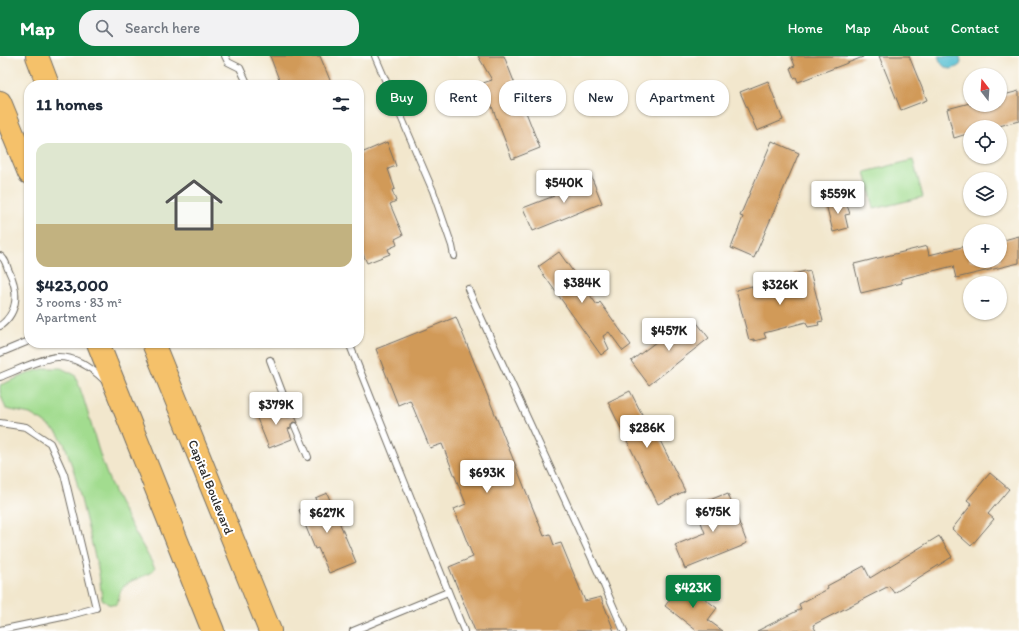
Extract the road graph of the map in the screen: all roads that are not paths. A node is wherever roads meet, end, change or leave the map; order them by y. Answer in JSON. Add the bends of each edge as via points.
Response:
{"nodes":[{"id":1,"x":37,"y":56,"type":"edge"},
{"id":2,"x":225,"y":56,"type":"edge"},
{"id":3,"x":375,"y":56,"type":"edge"},
{"id":4,"x":46,"y":80,"type":"edge"},
{"id":5,"x":246,"y":80,"type":"edge"},
{"id":6,"x":0,"y":102,"type":"edge"},
{"id":7,"x":24,"y":161,"type":"edge"},
{"id":8,"x":0,"y":256,"type":"edge"},
{"id":9,"x":454,"y":256,"type":"dead end"},
{"id":10,"x":468,"y":289,"type":"dead end"},
{"id":11,"x":0,"y":326,"type":"edge"},
{"id":12,"x":24,"y":343,"type":"edge"},
{"id":13,"x":100,"y":348,"type":"edge"},
{"id":14,"x":156,"y":348,"type":"edge"},
{"id":15,"x":351,"y":348,"type":"edge"},
{"id":16,"x":0,"y":353,"type":"edge"},
{"id":17,"x":270,"y":360,"type":"dead end"},
{"id":18,"x":0,"y":377,"type":"edge"},
{"id":19,"x":118,"y":393,"type":"junction"},
{"id":20,"x":290,"y":413,"type":"dead end"},
{"id":21,"x":0,"y":423,"type":"edge"},
{"id":22,"x":295,"y":426,"type":"dead end"},
{"id":23,"x":308,"y":457,"type":"dead end"},
{"id":24,"x":448,"y":592,"type":"junction"},
{"id":25,"x":0,"y":630,"type":"edge"},
{"id":26,"x":213,"y":631,"type":"edge"},
{"id":27,"x":270,"y":631,"type":"edge"},
{"id":28,"x":353,"y":631,"type":"edge"},
{"id":29,"x":464,"y":631,"type":"edge"},
{"id":30,"x":624,"y":631,"type":"edge"}],
"edges":[{"from":1,"to":4,"type":"highway"},
{"from":2,"to":5,"type":"lane","via":[[228,62],[240,68]]},
{"from":3,"to":9,"type":"lane","via":[[433,191]]},
{"from":6,"to":7,"type":"highway"},
{"from":8,"to":11,"type":"lane","via":[[3,257],[12,276],[16,292],[14,307],[8,320]]},
{"from":10,"to":30,"type":"lane"},
{"from":12,"to":16,"type":"lane"},
{"from":13,"to":19,"type":"highway"},
{"from":14,"to":27,"type":"highway","name":"Capital Boulevard"},
{"from":15,"to":24,"type":"lane"},
{"from":17,"to":20,"type":"lane"},
{"from":18,"to":19,"type":"lane","via":[[58,357],[86,365]]},
{"from":19,"to":26,"type":"highway"},
{"from":21,"to":25,"type":"lane","via":[[26,427],[50,443],[64,474],[96,608]]},
{"from":22,"to":23,"type":"lane"},
{"from":24,"to":28,"type":"lane"},
{"from":24,"to":29,"type":"lane"}]}
